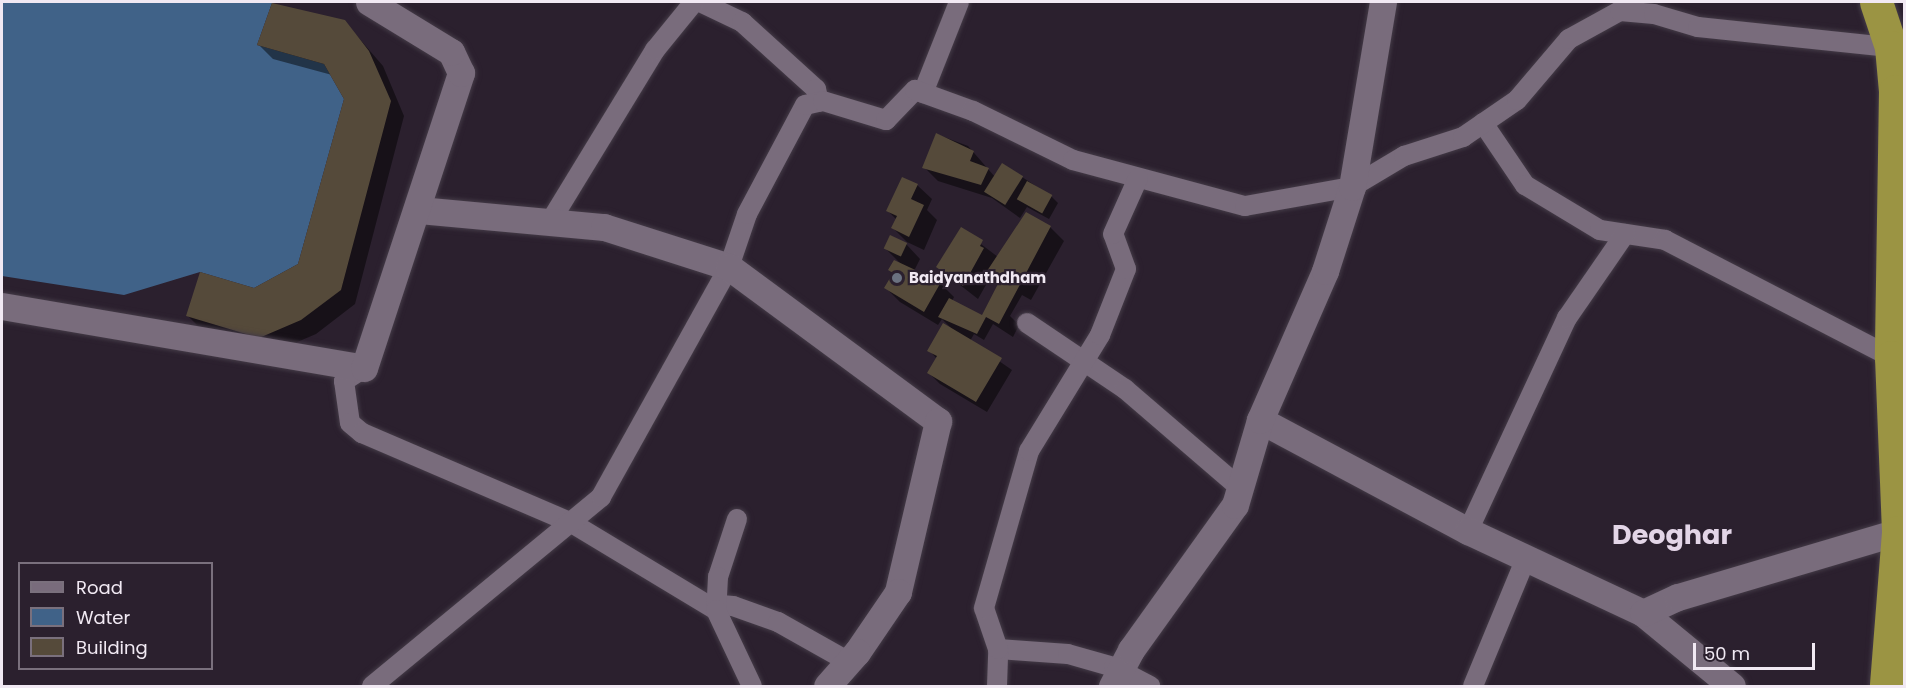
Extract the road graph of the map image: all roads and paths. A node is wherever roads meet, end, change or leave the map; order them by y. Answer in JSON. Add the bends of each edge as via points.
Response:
{"nodes":[{"id":1,"x":369,"y":2,"type":"edge"},
{"id":2,"x":694,"y":2,"type":"edge"},
{"id":3,"x":700,"y":2,"type":"edge"},
{"id":4,"x":959,"y":2,"type":"edge"},
{"id":5,"x":1383,"y":2,"type":"edge"},
{"id":6,"x":1876,"y":2,"type":"edge"},
{"id":7,"x":1613,"y":6,"type":"edge"},
{"id":8,"x":1659,"y":8,"type":"edge"},
{"id":9,"x":1900,"y":52,"type":"edge"},
{"id":10,"x":923,"y":93,"type":"junction"},
{"id":11,"x":819,"y":102,"type":"junction"},
{"id":12,"x":1483,"y":123,"type":"junction"},
{"id":13,"x":1138,"y":178,"type":"junction"},
{"id":14,"x":1352,"y":187,"type":"junction"},
{"id":15,"x":419,"y":210,"type":"junction"},
{"id":16,"x":550,"y":222,"type":"junction"},
{"id":17,"x":1624,"y":234,"type":"junction"},
{"id":18,"x":729,"y":267,"type":"junction"},
{"id":19,"x":2,"y":306,"type":"edge"},
{"id":20,"x":1027,"y":323,"type":"dead end"},
{"id":21,"x":1891,"y":357,"type":"junction"},
{"id":22,"x":1085,"y":360,"type":"junction"},
{"id":23,"x":364,"y":368,"type":"junction"},
{"id":24,"x":1260,"y":420,"type":"junction"},
{"id":25,"x":1240,"y":488,"type":"junction"},
{"id":26,"x":736,"y":519,"type":"dead end"},
{"id":27,"x":570,"y":522,"type":"junction"},
{"id":28,"x":1468,"y":531,"type":"junction"},
{"id":29,"x":1898,"y":532,"type":"junction"},
{"id":30,"x":1526,"y":558,"type":"junction"},
{"id":31,"x":716,"y":610,"type":"junction"},
{"id":32,"x":1643,"y":613,"type":"junction"},
{"id":33,"x":998,"y":649,"type":"junction"},
{"id":34,"x":849,"y":662,"type":"junction"},
{"id":35,"x":1116,"y":679,"type":"edge"},
{"id":36,"x":372,"y":687,"type":"edge"},
{"id":37,"x":752,"y":687,"type":"edge"},
{"id":38,"x":827,"y":687,"type":"edge"},
{"id":39,"x":997,"y":687,"type":"edge"},
{"id":40,"x":1150,"y":687,"type":"edge"},
{"id":41,"x":1473,"y":687,"type":"edge"},
{"id":42,"x":1732,"y":687,"type":"edge"},
{"id":43,"x":1886,"y":687,"type":"edge"}],
"edges":[{"from":1,"to":15,"type":"street","via":[[451,52],[461,73]]},
{"from":2,"to":16,"type":"street","via":[[655,50]]},
{"from":3,"to":11,"type":"street","via":[[742,22],[816,89]]},
{"from":4,"to":10,"type":"street"},
{"from":5,"to":14,"type":"street"},
{"from":6,"to":9,"type":"highway"},
{"from":7,"to":8,"type":"street"},
{"from":7,"to":12,"type":"street","via":[[1569,39],[1517,100]]},
{"from":8,"to":9,"type":"street","via":[[1698,27]]},
{"from":9,"to":21,"type":"highway","via":[[1895,91]]},
{"from":10,"to":11,"type":"street","via":[[915,90],[886,120]]},
{"from":10,"to":13,"type":"street","via":[[973,111],[1073,160]]},
{"from":11,"to":18,"type":"street","via":[[805,105],[747,214]]},
{"from":12,"to":14,"type":"street","via":[[1463,137],[1404,156]]},
{"from":12,"to":17,"type":"street","via":[[1525,185],[1600,230]]},
{"from":13,"to":14,"type":"street","via":[[1245,206]]},
{"from":13,"to":22,"type":"street","via":[[1113,234],[1126,269],[1101,335]]},
{"from":14,"to":24,"type":"street","via":[[1325,271]]},
{"from":15,"to":16,"type":"street"},
{"from":15,"to":23,"type":"street"},
{"from":16,"to":18,"type":"street","via":[[604,228]]},
{"from":17,"to":21,"type":"street","via":[[1665,240],[1712,261]]},
{"from":17,"to":28,"type":"street","via":[[1567,318]]},
{"from":18,"to":27,"type":"street","via":[[601,497]]},
{"from":18,"to":34,"type":"street","via":[[938,422],[898,592]]},
{"from":19,"to":23,"type":"street"},
{"from":20,"to":22,"type":"street"},
{"from":21,"to":29,"type":"highway"},
{"from":22,"to":25,"type":"street","via":[[1125,389]]},
{"from":22,"to":33,"type":"street","via":[[1029,450],[984,608]]},
{"from":23,"to":27,"type":"street","via":[[344,381],[350,423],[362,433]]},
{"from":24,"to":25,"type":"street"},
{"from":24,"to":28,"type":"street"},
{"from":25,"to":35,"type":"street","via":[[1236,505]]},
{"from":26,"to":31,"type":"street","via":[[718,578]]},
{"from":27,"to":31,"type":"street"},
{"from":27,"to":36,"type":"street"},
{"from":28,"to":30,"type":"street"},
{"from":29,"to":32,"type":"street","via":[[1678,597]]},
{"from":29,"to":43,"type":"highway"},
{"from":30,"to":32,"type":"street"},
{"from":30,"to":41,"type":"street"},
{"from":31,"to":34,"type":"street","via":[[721,605],[733,606],[778,622]]},
{"from":31,"to":37,"type":"street"},
{"from":32,"to":42,"type":"street"},
{"from":33,"to":35,"type":"street","via":[[1068,654]]},
{"from":33,"to":39,"type":"street"},
{"from":34,"to":38,"type":"street"},
{"from":35,"to":40,"type":"street"}]}
